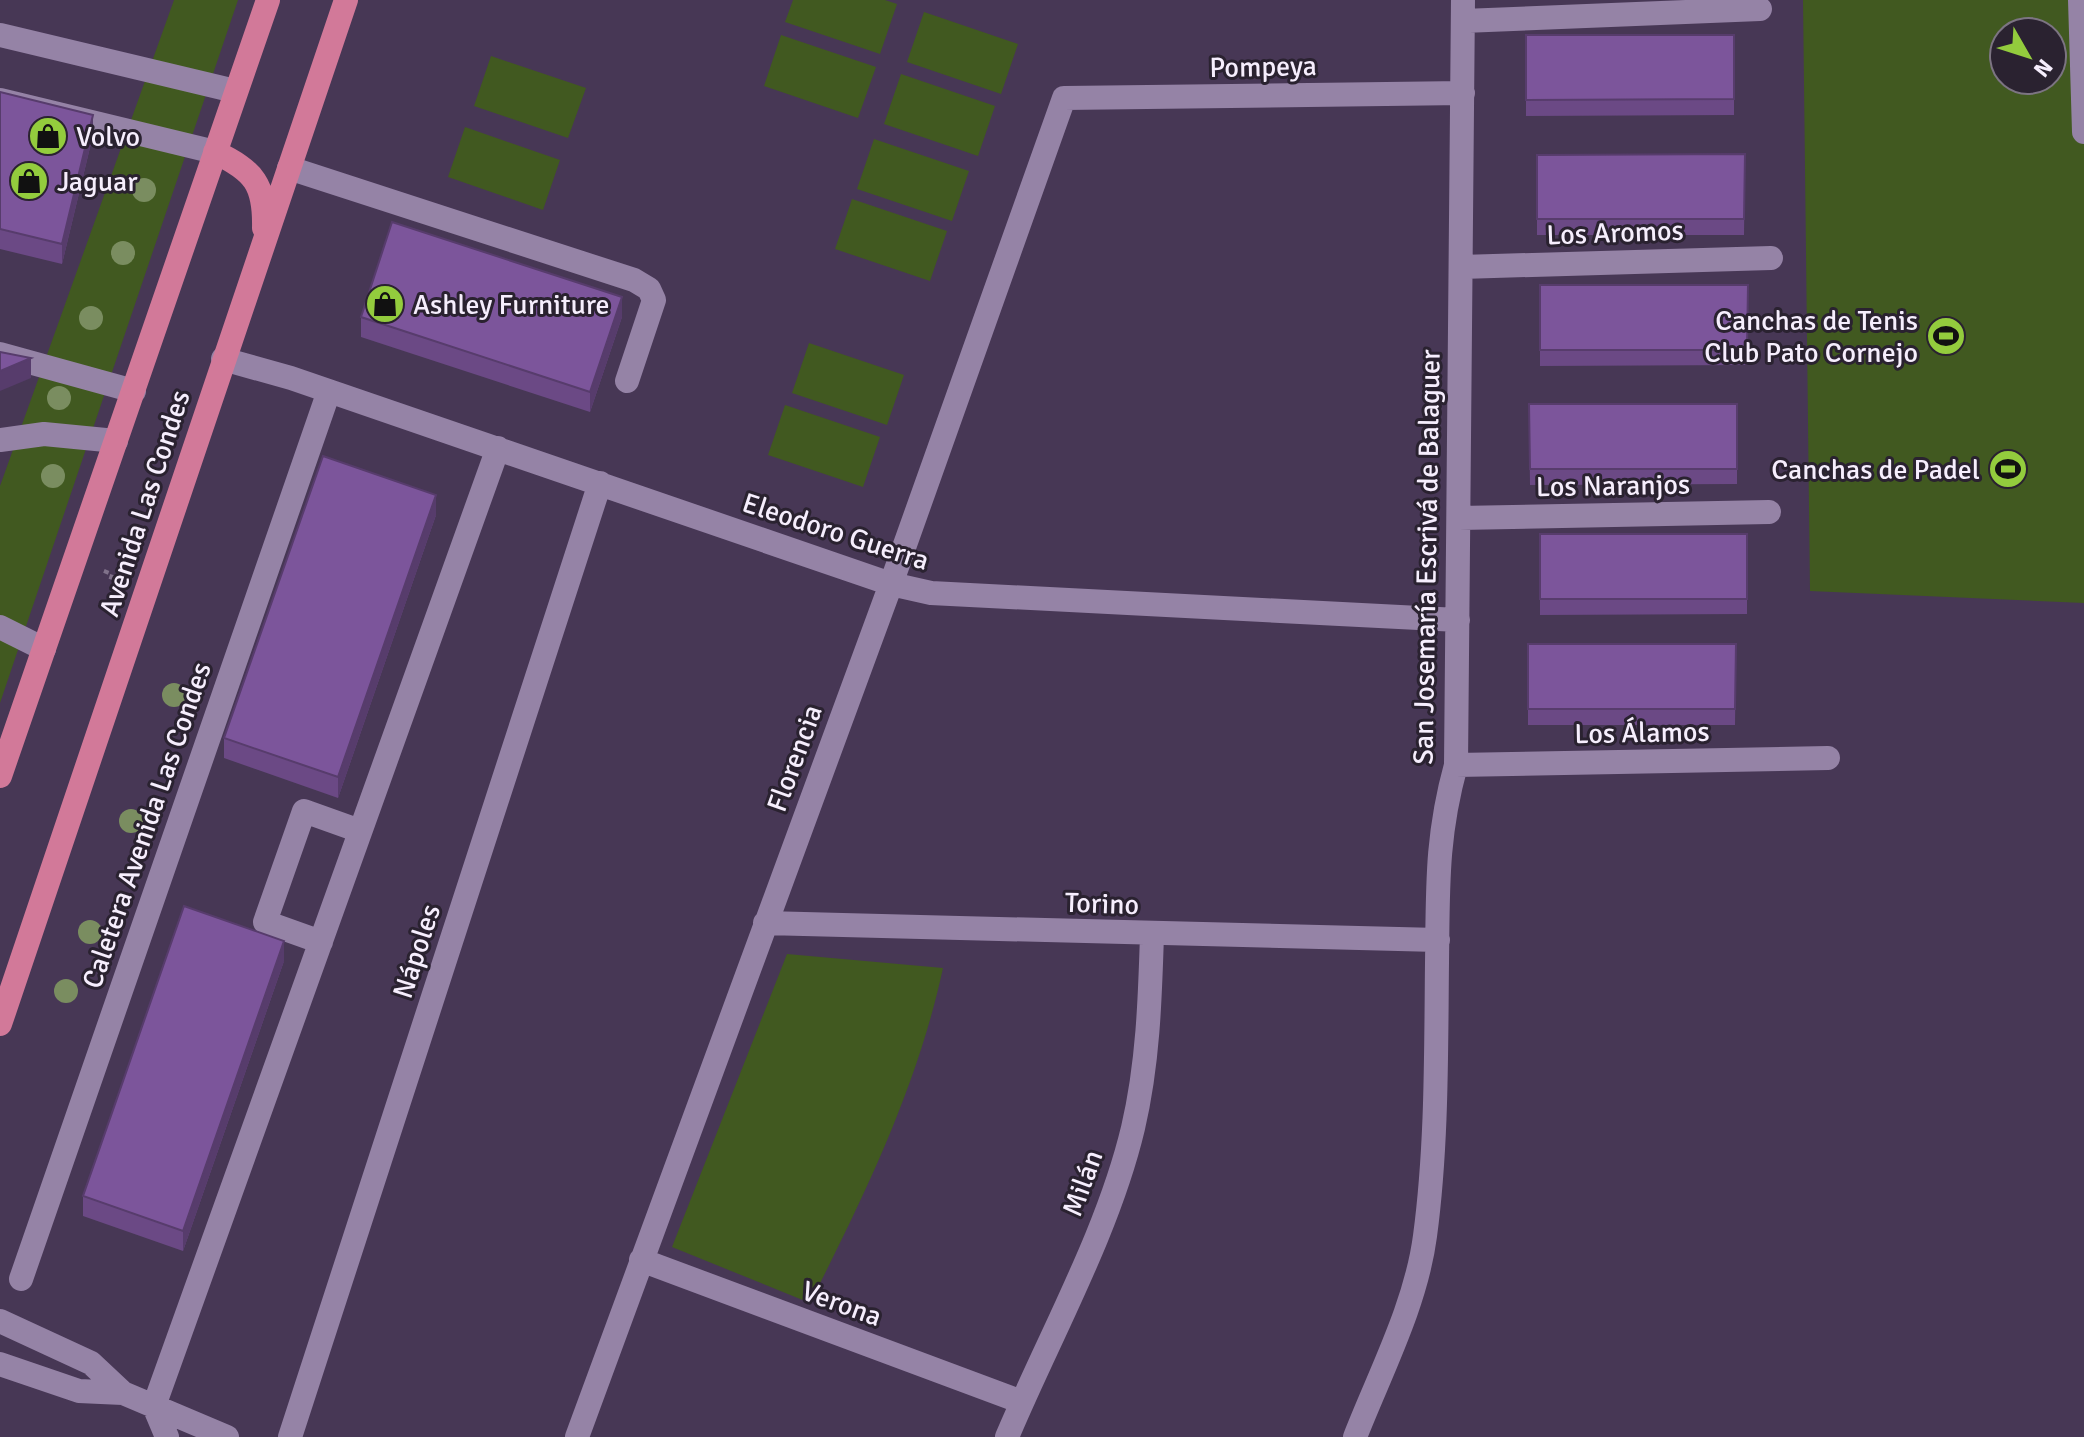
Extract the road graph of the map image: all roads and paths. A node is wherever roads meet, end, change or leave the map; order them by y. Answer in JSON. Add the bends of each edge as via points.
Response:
{"nodes":[{"id":1,"x":268,"y":0,"type":"edge"},
{"id":2,"x":346,"y":0,"type":"edge"},
{"id":3,"x":2080,"y":0,"type":"edge"},
{"id":4,"x":1760,"y":9,"type":"dead end"},
{"id":5,"x":1463,"y":10,"type":"edge"},
{"id":6,"x":0,"y":35,"type":"edge"},
{"id":7,"x":235,"y":91,"type":"junction"},
{"id":8,"x":1463,"y":93,"type":"junction"},
{"id":9,"x":1064,"y":98,"type":"joint"},
{"id":10,"x":0,"y":100,"type":"edge"},
{"id":11,"x":2084,"y":132,"type":"edge"},
{"id":12,"x":215,"y":152,"type":"junction"},
{"id":13,"x":289,"y":168,"type":"junction"},
{"id":14,"x":263,"y":247,"type":"junction"},
{"id":15,"x":1771,"y":258,"type":"dead end"},
{"id":16,"x":1461,"y":267,"type":"junction"},
{"id":17,"x":0,"y":354,"type":"edge"},
{"id":18,"x":223,"y":359,"type":"junction"},
{"id":19,"x":627,"y":381,"type":"dead end"},
{"id":20,"x":134,"y":391,"type":"junction"},
{"id":21,"x":329,"y":391,"type":"junction"},
{"id":22,"x":0,"y":440,"type":"edge"},
{"id":23,"x":116,"y":441,"type":"junction"},
{"id":24,"x":498,"y":448,"type":"junction"},
{"id":25,"x":600,"y":483,"type":"junction"},
{"id":26,"x":1769,"y":512,"type":"dead end"},
{"id":27,"x":1459,"y":518,"type":"junction"},
{"id":28,"x":109,"y":563,"type":"dead end"},
{"id":29,"x":891,"y":584,"type":"junction"},
{"id":30,"x":147,"y":589,"type":"junction"},
{"id":31,"x":1458,"y":620,"type":"junction"},
{"id":32,"x":0,"y":627,"type":"edge"},
{"id":33,"x":44,"y":649,"type":"junction"},
{"id":34,"x":6,"y":741,"type":"edge"},
{"id":35,"x":1828,"y":758,"type":"dead end"},
{"id":36,"x":1456,"y":765,"type":"junction"},
{"id":37,"x":0,"y":776,"type":"edge"},
{"id":38,"x":360,"y":831,"type":"junction"},
{"id":39,"x":765,"y":923,"type":"junction"},
{"id":40,"x":1152,"y":934,"type":"junction"},
{"id":41,"x":1438,"y":940,"type":"junction"},
{"id":42,"x":321,"y":942,"type":"junction"},
{"id":43,"x":0,"y":1024,"type":"edge"},
{"id":44,"x":641,"y":1260,"type":"junction"},
{"id":45,"x":21,"y":1279,"type":"dead end"},
{"id":46,"x":0,"y":1321,"type":"edge"},
{"id":47,"x":0,"y":1364,"type":"edge"},
{"id":48,"x":123,"y":1393,"type":"junction"},
{"id":49,"x":1022,"y":1402,"type":"junction"},
{"id":50,"x":154,"y":1406,"type":"junction"},
{"id":51,"x":167,"y":1437,"type":"edge"},
{"id":52,"x":227,"y":1437,"type":"edge"},
{"id":53,"x":290,"y":1437,"type":"edge"},
{"id":54,"x":577,"y":1437,"type":"edge"},
{"id":55,"x":1007,"y":1437,"type":"edge"},
{"id":56,"x":1355,"y":1437,"type":"edge"}],
"edges":[{"from":1,"to":7,"type":"main road","name":"Avenida Las Condes"},
{"from":2,"to":13,"type":"main road","name":"Avenida Las Condes"},
{"from":3,"to":11,"type":"street"},
{"from":4,"to":5,"type":"street"},
{"from":5,"to":8,"type":"street","name":"San Josemaría Escrivá de Balaguer"},
{"from":6,"to":7,"type":"street"},
{"from":7,"to":12,"type":"main road","name":"Avenida Las Condes"},
{"from":8,"to":9,"type":"street","name":"Pompeya"},
{"from":8,"to":16,"type":"street","name":"San Josemaría Escrivá de Balaguer"},
{"from":9,"to":29,"type":"street","name":"Florencia"},
{"from":10,"to":12,"type":"street"},
{"from":12,"to":14,"type":"main road","via":[[249,172],[261,189]]},
{"from":12,"to":20,"type":"main road","name":"Avenida Las Condes"},
{"from":13,"to":14,"type":"main road","name":"Avenida Las Condes"},
{"from":13,"to":19,"type":"street","via":[[641,284],[654,300]]},
{"from":14,"to":18,"type":"main road","name":"Avenida Las Condes"},
{"from":15,"to":16,"type":"street","name":"Los Aromos"},
{"from":16,"to":27,"type":"street","name":"San Josemaría Escrivá de Balaguer"},
{"from":17,"to":20,"type":"street"},
{"from":18,"to":21,"type":"street","name":"Eleodoro Guerra"},
{"from":18,"to":30,"type":"main road","name":"Avenida Las Condes"},
{"from":20,"to":23,"type":"main road","name":"Avenida Las Condes"},
{"from":21,"to":24,"type":"street","name":"Eleodoro Guerra"},
{"from":21,"to":45,"type":"street","name":"Caletera Avenida Las Condes"},
{"from":22,"to":23,"type":"street","via":[[44,434]]},
{"from":23,"to":33,"type":"main road","name":"Avenida Las Condes"},
{"from":24,"to":25,"type":"street","name":"Eleodoro Guerra"},
{"from":24,"to":38,"type":"street"},
{"from":25,"to":29,"type":"street","name":"Eleodoro Guerra"},
{"from":25,"to":53,"type":"street","name":"Nápoles"},
{"from":26,"to":27,"type":"street","name":"Los Naranjos"},
{"from":27,"to":31,"type":"street","name":"San Josemaría Escrivá de Balaguer"},
{"from":28,"to":30,"type":"path","via":[[105,575]]},
{"from":29,"to":31,"type":"street","name":"Eleodoro Guerra","via":[[956,596]]},
{"from":29,"to":39,"type":"street","name":"Florencia"},
{"from":30,"to":43,"type":"main road","name":"Avenida Las Condes"},
{"from":31,"to":36,"type":"street","name":"San Josemaría Escrivá de Balaguer"},
{"from":32,"to":33,"type":"street"},
{"from":33,"to":34,"type":"main road","name":"Avenida Las Condes"},
{"from":34,"to":37,"type":"main road","name":"Avenida Las Condes"},
{"from":35,"to":36,"type":"street","name":"Los Álamos"},
{"from":36,"to":41,"type":"street","name":"San Josemaría Escrivá de Balaguer","via":[[1438,845]]},
{"from":38,"to":42,"type":"street"},
{"from":38,"to":42,"type":"street","via":[[304,811],[279,880],[265,922]]},
{"from":39,"to":40,"type":"street","name":"Torino"},
{"from":39,"to":44,"type":"street","name":"Florencia"},
{"from":40,"to":41,"type":"street","name":"Torino"},
{"from":40,"to":49,"type":"street","name":"Milán","via":[[1149,1032],[1133,1130],[1102,1220]]},
{"from":41,"to":56,"type":"street","name":"San Josemaría Escrivá de Balaguer","via":[[1425,1241],[1400,1324]]},
{"from":42,"to":50,"type":"street"},
{"from":44,"to":49,"type":"street","name":"Verona"},
{"from":44,"to":54,"type":"street","name":"Florencia"},
{"from":46,"to":48,"type":"street","via":[[91,1363]]},
{"from":47,"to":48,"type":"street","via":[[79,1391]]},
{"from":48,"to":50,"type":"street"},
{"from":49,"to":55,"type":"street","name":"Milán"},
{"from":50,"to":51,"type":"street"},
{"from":50,"to":52,"type":"street"}]}
